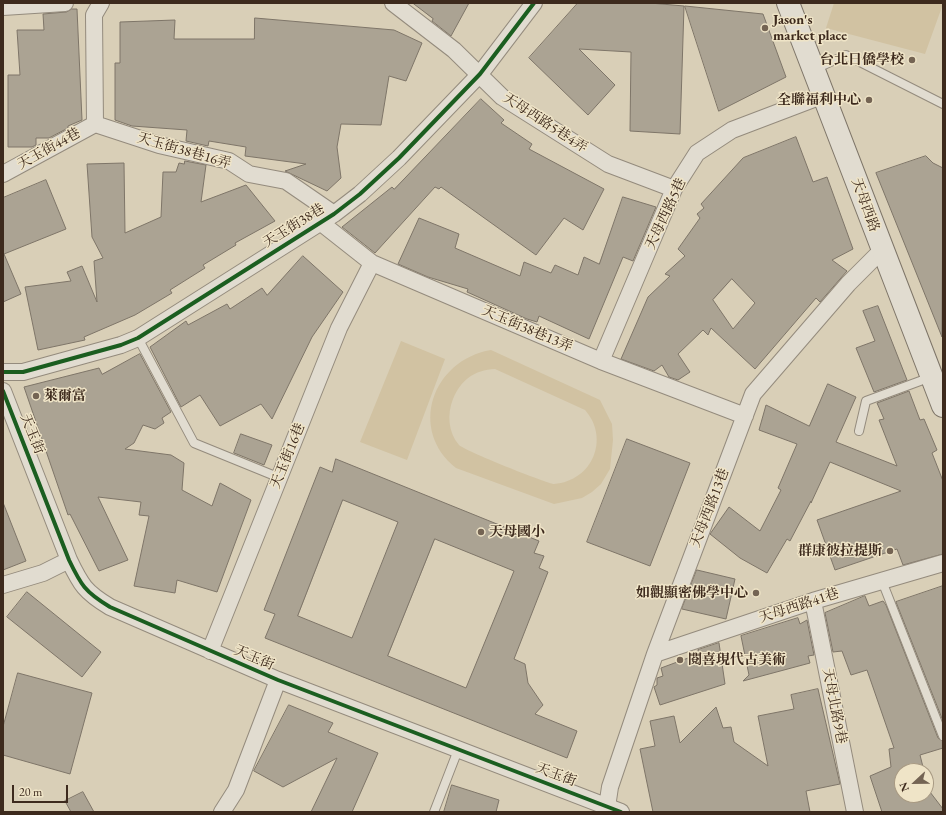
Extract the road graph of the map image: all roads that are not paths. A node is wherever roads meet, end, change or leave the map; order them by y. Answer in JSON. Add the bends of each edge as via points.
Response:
{"nodes":[{"id":1,"x":65,"y":3,"type":"edge"},
{"id":2,"x":101,"y":3,"type":"edge"},
{"id":3,"x":393,"y":3,"type":"edge"},
{"id":4,"x":534,"y":3,"type":"edge"},
{"id":5,"x":788,"y":3,"type":"edge"},
{"id":6,"x":3,"y":7,"type":"edge"},
{"id":7,"x":815,"y":69,"type":"junction"},
{"id":8,"x":480,"y":74,"type":"junction"},
{"id":9,"x":824,"y":95,"type":"junction"},
{"id":10,"x":943,"y":104,"type":"edge"},
{"id":11,"x":95,"y":124,"type":"junction"},
{"id":12,"x":3,"y":174,"type":"edge"},
{"id":13,"x":674,"y":189,"type":"junction"},
{"id":14,"x":334,"y":214,"type":"junction"},
{"id":15,"x":320,"y":222,"type":"junction"},
{"id":16,"x":882,"y":250,"type":"junction"},
{"id":17,"x":372,"y":263,"type":"junction"},
{"id":18,"x":138,"y":338,"type":"junction"},
{"id":19,"x":601,"y":361,"type":"junction"},
{"id":20,"x":3,"y":372,"type":"edge"},
{"id":21,"x":932,"y":377,"type":"junction"},
{"id":22,"x":3,"y":392,"type":"edge"},
{"id":23,"x":943,"y":406,"type":"edge"},
{"id":24,"x":745,"y":416,"type":"junction"},
{"id":25,"x":859,"y":431,"type":"dead end"},
{"id":26,"x":280,"y":478,"type":"junction"},
{"id":27,"x":70,"y":560,"type":"junction"},
{"id":28,"x":943,"y":563,"type":"edge"},
{"id":29,"x":882,"y":581,"type":"junction"},
{"id":30,"x":3,"y":585,"type":"edge"},
{"id":31,"x":813,"y":601,"type":"junction"},
{"id":32,"x":210,"y":651,"type":"junction"},
{"id":33,"x":655,"y":654,"type":"junction"},
{"id":34,"x":278,"y":680,"type":"junction"},
{"id":35,"x":943,"y":736,"type":"edge"},
{"id":36,"x":458,"y":750,"type":"junction"},
{"id":37,"x":614,"y":809,"type":"edge"},
{"id":38,"x":222,"y":812,"type":"edge"},
{"id":39,"x":434,"y":812,"type":"edge"},
{"id":40,"x":855,"y":812,"type":"edge"}],
"edges":[{"from":1,"to":6,"type":"street"},
{"from":2,"to":11,"type":"street","via":[[94,15]]},
{"from":3,"to":8,"type":"street","name":"天母西路5巷4弄","via":[[454,50]]},
{"from":4,"to":8,"type":"street","name":"天玉街38巷"},
{"from":5,"to":7,"type":"street","name":"天母西路"},
{"from":7,"to":9,"type":"street","name":"天母西路"},
{"from":7,"to":10,"type":"lane","via":[[846,55]]},
{"from":8,"to":13,"type":"street","name":"天母西路5巷4弄","via":[[502,97],[608,164]]},
{"from":8,"to":14,"type":"street","name":"天玉街38巷","via":[[399,158]]},
{"from":9,"to":13,"type":"street","name":"天母西路5巷","via":[[732,130],[697,153]]},
{"from":9,"to":16,"type":"street","name":"天母西路"},
{"from":11,"to":12,"type":"street","name":"天玉街44巷"},
{"from":11,"to":14,"type":"street","name":"天玉街38巷16弄","via":[[159,145],[229,161],[249,174],[286,181]]},
{"from":13,"to":19,"type":"street","name":"天母西路5巷"},
{"from":14,"to":15,"type":"street","name":"天玉街38巷"},
{"from":15,"to":17,"type":"street","name":"天玉街38巷13弄"},
{"from":15,"to":18,"type":"street","name":"天玉街38巷"},
{"from":16,"to":21,"type":"street","name":"天母西路"},
{"from":16,"to":24,"type":"street","name":"天母西路13巷","via":[[848,284],[752,394]]},
{"from":17,"to":19,"type":"street","name":"天玉街38巷13弄"},
{"from":17,"to":26,"type":"street","name":"天玉街16巷","via":[[339,328]]},
{"from":18,"to":20,"type":"street","name":"天玉街38巷","via":[[23,372]]},
{"from":18,"to":26,"type":"lane","via":[[194,443]]},
{"from":19,"to":24,"type":"street","name":"天玉街38巷13弄"},
{"from":21,"to":23,"type":"street","name":"天母西路"},
{"from":21,"to":25,"type":"lane","via":[[866,401]]},
{"from":22,"to":27,"type":"street","name":"天玉街"},
{"from":24,"to":33,"type":"street","name":"天母西路13巷"},
{"from":26,"to":32,"type":"street","name":"天玉街16巷"},
{"from":27,"to":30,"type":"street","via":[[43,573]]},
{"from":27,"to":32,"type":"street","name":"天玉街","via":[[81,584],[94,597]]},
{"from":28,"to":29,"type":"street","name":"天母西路41巷"},
{"from":29,"to":31,"type":"street","name":"天母西路41巷"},
{"from":29,"to":35,"type":"lane"},
{"from":31,"to":33,"type":"street","name":"天母西路41巷"},
{"from":31,"to":40,"type":"street","name":"天母北路9巷"},
{"from":32,"to":34,"type":"street","name":"天玉街"},
{"from":33,"to":37,"type":"street","name":"天母西路13巷","via":[[610,787]]},
{"from":34,"to":36,"type":"street","name":"天玉街"},
{"from":34,"to":38,"type":"street","via":[[236,790]]},
{"from":36,"to":37,"type":"street","name":"天玉街"},
{"from":36,"to":39,"type":"lane"}]}
